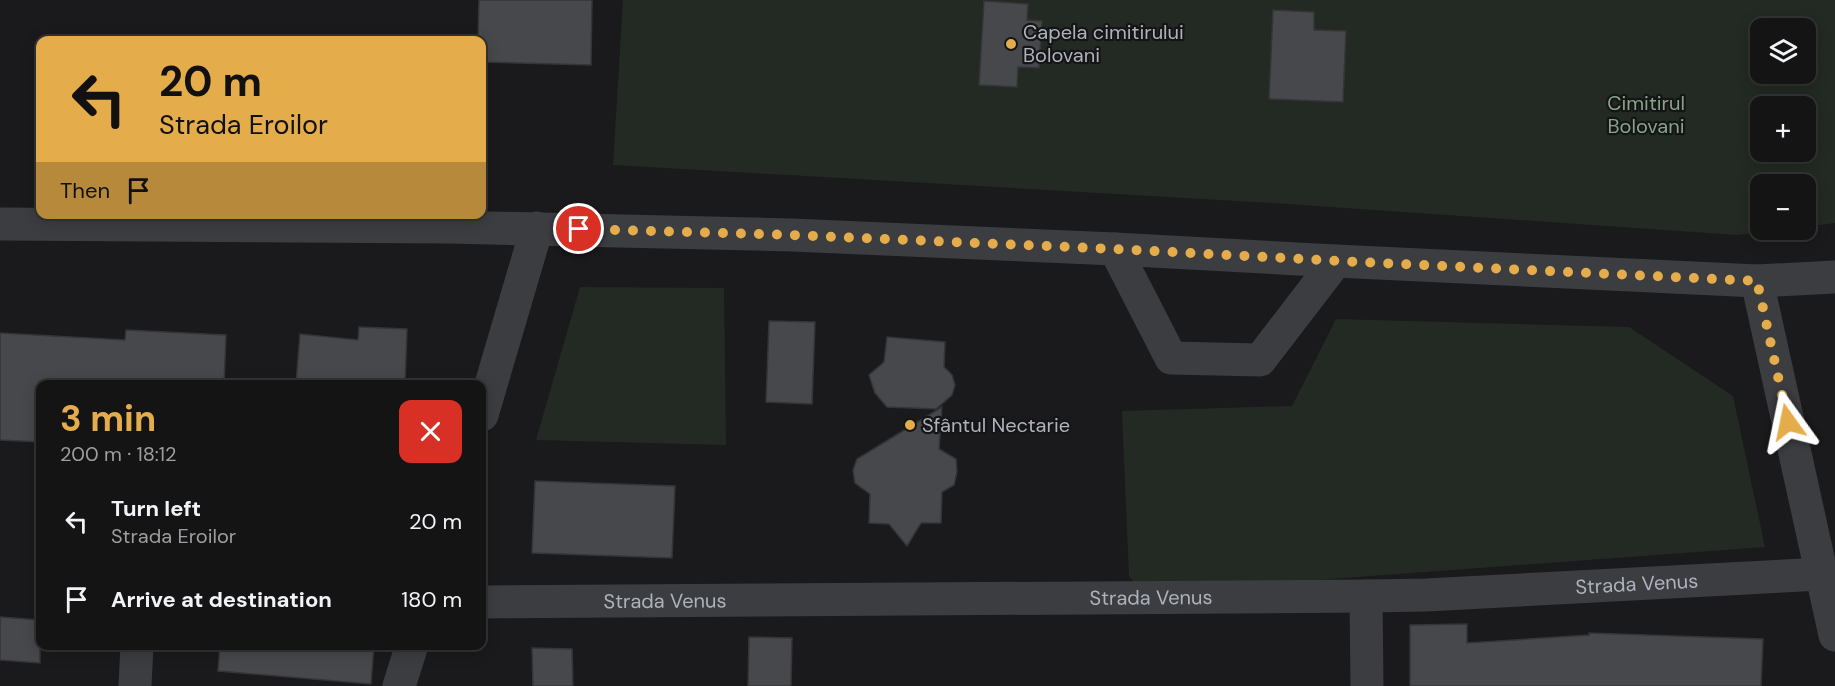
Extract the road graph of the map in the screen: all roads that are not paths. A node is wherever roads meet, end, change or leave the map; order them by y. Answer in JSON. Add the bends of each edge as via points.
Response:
{"nodes":[{"id":1,"x":0,"y":224,"type":"edge"},
{"id":2,"x":537,"y":228,"type":"junction"},
{"id":3,"x":1115,"y":249,"type":"junction"},
{"id":4,"x":1335,"y":261,"type":"junction"},
{"id":5,"x":1835,"y":277,"type":"edge"},
{"id":6,"x":1757,"y":281,"type":"junction"},
{"id":7,"x":486,"y":401,"type":"edge"},
{"id":8,"x":1821,"y":574,"type":"junction"},
{"id":9,"x":1366,"y":596,"type":"junction"},
{"id":10,"x":486,"y":602,"type":"edge"},
{"id":11,"x":1835,"y":635,"type":"edge"},
{"id":12,"x":137,"y":650,"type":"edge"},
{"id":13,"x":410,"y":650,"type":"edge"},
{"id":14,"x":135,"y":686,"type":"edge"},
{"id":15,"x":399,"y":686,"type":"edge"},
{"id":16,"x":1367,"y":686,"type":"edge"}],
"edges":[{"from":1,"to":2,"type":"street"},
{"from":2,"to":3,"type":"street"},
{"from":2,"to":7,"type":"street"},
{"from":3,"to":4,"type":"street"},
{"from":3,"to":4,"type":"street","via":[[1170,358],[1260,360]]},
{"from":4,"to":6,"type":"street"},
{"from":5,"to":6,"type":"street"},
{"from":6,"to":8,"type":"street"},
{"from":8,"to":9,"type":"street","name":"Strada Venus"},
{"from":8,"to":11,"type":"street"},
{"from":9,"to":10,"type":"street","name":"Strada Venus"},
{"from":9,"to":16,"type":"street"},
{"from":12,"to":14,"type":"street"},
{"from":13,"to":15,"type":"street"}]}
